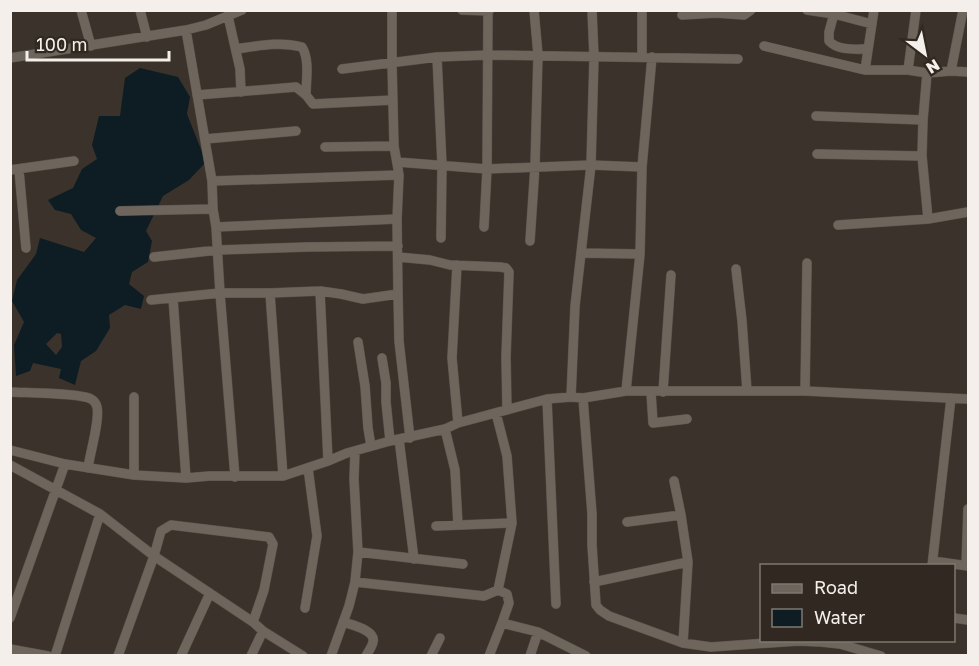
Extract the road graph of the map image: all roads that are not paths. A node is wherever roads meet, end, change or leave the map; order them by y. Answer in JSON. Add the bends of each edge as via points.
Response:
{"nodes":[{"id":1,"x":81,"y":10,"type":"edge"},
{"id":2,"x":140,"y":10,"type":"edge"},
{"id":3,"x":242,"y":10,"type":"edge"},
{"id":4,"x":392,"y":10,"type":"edge"},
{"id":5,"x":462,"y":10,"type":"edge"},
{"id":6,"x":534,"y":10,"type":"edge"},
{"id":7,"x":592,"y":10,"type":"edge"},
{"id":8,"x":642,"y":10,"type":"edge"},
{"id":9,"x":751,"y":10,"type":"edge"},
{"id":10,"x":807,"y":10,"type":"edge"},
{"id":11,"x":874,"y":10,"type":"edge"},
{"id":12,"x":916,"y":10,"type":"edge"},
{"id":13,"x":963,"y":10,"type":"edge"},
{"id":14,"x":488,"y":11,"type":"edge"},
{"id":15,"x":835,"y":12,"type":"edge"},
{"id":16,"x":682,"y":15,"type":"dead end"},
{"id":17,"x":228,"y":16,"type":"junction"},
{"id":18,"x":872,"y":24,"type":"junction"},
{"id":19,"x":186,"y":30,"type":"junction"},
{"id":20,"x":147,"y":37,"type":"junction"},
{"id":21,"x":92,"y":46,"type":"junction"},
{"id":22,"x":764,"y":46,"type":"dead end"},
{"id":23,"x":236,"y":49,"type":"junction"},
{"id":24,"x":868,"y":49,"type":"junction"},
{"id":25,"x":489,"y":55,"type":"junction"},
{"id":26,"x":538,"y":55,"type":"junction"},
{"id":27,"x":437,"y":57,"type":"junction"},
{"id":28,"x":594,"y":57,"type":"junction"},
{"id":29,"x":647,"y":57,"type":"junction"},
{"id":30,"x":10,"y":58,"type":"edge"},
{"id":31,"x":738,"y":59,"type":"dead end"},
{"id":32,"x":392,"y":63,"type":"junction"},
{"id":33,"x":342,"y":69,"type":"dead end"},
{"id":34,"x":865,"y":70,"type":"junction"},
{"id":35,"x":908,"y":70,"type":"junction"},
{"id":36,"x":951,"y":71,"type":"junction"},
{"id":37,"x":969,"y":72,"type":"edge"},
{"id":38,"x":927,"y":73,"type":"junction"},
{"id":39,"x":241,"y":92,"type":"junction"},
{"id":40,"x":197,"y":95,"type":"junction"},
{"id":41,"x":306,"y":95,"type":"junction"},
{"id":42,"x":393,"y":100,"type":"junction"},
{"id":43,"x":816,"y":116,"type":"dead end"},
{"id":44,"x":923,"y":120,"type":"junction"},
{"id":45,"x":296,"y":131,"type":"dead end"},
{"id":46,"x":205,"y":139,"type":"junction"},
{"id":47,"x":394,"y":146,"type":"junction"},
{"id":48,"x":325,"y":147,"type":"dead end"},
{"id":49,"x":817,"y":154,"type":"dead end"},
{"id":50,"x":922,"y":156,"type":"junction"},
{"id":51,"x":74,"y":162,"type":"dead end"},
{"id":52,"x":397,"y":162,"type":"junction"},
{"id":53,"x":442,"y":165,"type":"junction"},
{"id":54,"x":591,"y":165,"type":"junction"},
{"id":55,"x":535,"y":166,"type":"junction"},
{"id":56,"x":642,"y":167,"type":"junction"},
{"id":57,"x":487,"y":169,"type":"junction"},
{"id":58,"x":15,"y":170,"type":"edge"},
{"id":59,"x":399,"y":175,"type":"junction"},
{"id":60,"x":212,"y":181,"type":"junction"},
{"id":61,"x":213,"y":209,"type":"junction"},
{"id":62,"x":120,"y":210,"type":"dead end"},
{"id":63,"x":969,"y":212,"type":"edge"},
{"id":64,"x":397,"y":219,"type":"junction"},
{"id":65,"x":928,"y":219,"type":"junction"},
{"id":66,"x":838,"y":225,"type":"dead end"},
{"id":67,"x":216,"y":227,"type":"junction"},
{"id":68,"x":484,"y":227,"type":"dead end"},
{"id":69,"x":441,"y":238,"type":"dead end"},
{"id":70,"x":530,"y":240,"type":"dead end"},
{"id":71,"x":398,"y":246,"type":"junction"},
{"id":72,"x":26,"y":248,"type":"dead end"},
{"id":73,"x":218,"y":250,"type":"junction"},
{"id":74,"x":581,"y":253,"type":"junction"},
{"id":75,"x":640,"y":254,"type":"junction"},
{"id":76,"x":154,"y":257,"type":"dead end"},
{"id":77,"x":398,"y":258,"type":"junction"},
{"id":78,"x":807,"y":262,"type":"dead end"},
{"id":79,"x":457,"y":265,"type":"junction"},
{"id":80,"x":736,"y":269,"type":"dead end"},
{"id":81,"x":671,"y":274,"type":"dead end"},
{"id":82,"x":320,"y":291,"type":"junction"},
{"id":83,"x":220,"y":293,"type":"junction"},
{"id":84,"x":270,"y":293,"type":"junction"},
{"id":85,"x":398,"y":294,"type":"junction"},
{"id":86,"x":173,"y":298,"type":"junction"},
{"id":87,"x":151,"y":300,"type":"dead end"},
{"id":88,"x":358,"y":342,"type":"dead end"},
{"id":89,"x":382,"y":358,"type":"dead end"},
{"id":90,"x":747,"y":391,"type":"junction"},
{"id":91,"x":805,"y":391,"type":"junction"},
{"id":92,"x":10,"y":392,"type":"edge"},
{"id":93,"x":626,"y":392,"type":"junction"},
{"id":94,"x":651,"y":392,"type":"junction"},
{"id":95,"x":663,"y":392,"type":"junction"},
{"id":96,"x":134,"y":397,"type":"dead end"},
{"id":97,"x":571,"y":397,"type":"junction"},
{"id":98,"x":584,"y":398,"type":"junction"},
{"id":99,"x":951,"y":398,"type":"junction"},
{"id":100,"x":548,"y":399,"type":"junction"},
{"id":101,"x":969,"y":399,"type":"edge"},
{"id":102,"x":507,"y":410,"type":"junction"},
{"id":103,"x":496,"y":413,"type":"junction"},
{"id":104,"x":687,"y":419,"type":"dead end"},
{"id":105,"x":458,"y":423,"type":"junction"},
{"id":106,"x":445,"y":429,"type":"junction"},
{"id":107,"x":410,"y":438,"type":"junction"},
{"id":108,"x":394,"y":440,"type":"junction"},
{"id":109,"x":371,"y":446,"type":"junction"},
{"id":110,"x":355,"y":451,"type":"junction"},
{"id":111,"x":12,"y":453,"type":"edge"},
{"id":112,"x":328,"y":461,"type":"junction"},
{"id":113,"x":65,"y":464,"type":"junction"},
{"id":114,"x":10,"y":465,"type":"edge"},
{"id":115,"x":88,"y":468,"type":"junction"},
{"id":116,"x":308,"y":468,"type":"junction"},
{"id":117,"x":134,"y":475,"type":"junction"},
{"id":118,"x":283,"y":476,"type":"junction"},
{"id":119,"x":235,"y":477,"type":"junction"},
{"id":120,"x":186,"y":478,"type":"junction"},
{"id":121,"x":674,"y":481,"type":"dead end"},
{"id":122,"x":54,"y":490,"type":"junction"},
{"id":123,"x":969,"y":509,"type":"edge"},
{"id":124,"x":100,"y":514,"type":"junction"},
{"id":125,"x":681,"y":515,"type":"junction"},
{"id":126,"x":627,"y":522,"type":"dead end"},
{"id":127,"x":512,"y":523,"type":"junction"},
{"id":128,"x":458,"y":525,"type":"junction"},
{"id":129,"x":436,"y":526,"type":"dead end"},
{"id":130,"x":358,"y":552,"type":"junction"},
{"id":131,"x":154,"y":556,"type":"junction"},
{"id":132,"x":414,"y":560,"type":"junction"},
{"id":133,"x":688,"y":562,"type":"junction"},
{"id":134,"x":933,"y":563,"type":"edge"},
{"id":135,"x":462,"y":564,"type":"dead end"},
{"id":136,"x":950,"y":564,"type":"edge"},
{"id":137,"x":967,"y":565,"type":"edge"},
{"id":138,"x":355,"y":582,"type":"junction"},
{"id":139,"x":594,"y":582,"type":"junction"},
{"id":140,"x":498,"y":590,"type":"junction"},
{"id":141,"x":210,"y":593,"type":"junction"},
{"id":142,"x":556,"y":604,"type":"dead end"},
{"id":143,"x":305,"y":608,"type":"dead end"},
{"id":144,"x":10,"y":618,"type":"edge"},
{"id":145,"x":253,"y":622,"type":"junction"},
{"id":146,"x":343,"y":622,"type":"junction"},
{"id":147,"x":502,"y":623,"type":"junction"},
{"id":148,"x":263,"y":631,"type":"junction"},
{"id":149,"x":538,"y":632,"type":"junction"},
{"id":150,"x":440,"y":638,"type":"dead end"},
{"id":151,"x":784,"y":642,"type":"edge"},
{"id":152,"x":821,"y":642,"type":"edge"},
{"id":153,"x":683,"y":643,"type":"junction"},
{"id":154,"x":10,"y":649,"type":"edge"},
{"id":155,"x":37,"y":654,"type":"edge"},
{"id":156,"x":48,"y":656,"type":"edge"},
{"id":157,"x":55,"y":656,"type":"edge"},
{"id":158,"x":118,"y":656,"type":"edge"},
{"id":159,"x":181,"y":656,"type":"edge"},
{"id":160,"x":251,"y":656,"type":"edge"},
{"id":161,"x":303,"y":656,"type":"edge"},
{"id":162,"x":331,"y":656,"type":"edge"},
{"id":163,"x":366,"y":656,"type":"edge"},
{"id":164,"x":431,"y":656,"type":"edge"},
{"id":165,"x":489,"y":656,"type":"edge"},
{"id":166,"x":530,"y":656,"type":"edge"},
{"id":167,"x":586,"y":656,"type":"edge"},
{"id":168,"x":881,"y":656,"type":"edge"}],
"edges":[{"from":1,"to":21,"type":"street"},
{"from":2,"to":20,"type":"street"},
{"from":3,"to":17,"type":"street"},
{"from":4,"to":32,"type":"street"},
{"from":5,"to":14,"type":"street"},
{"from":6,"to":26,"type":"street"},
{"from":7,"to":28,"type":"street"},
{"from":8,"to":29,"type":"street"},
{"from":9,"to":16,"type":"street","via":[[744,15]]},
{"from":10,"to":15,"type":"street"},
{"from":11,"to":18,"type":"street"},
{"from":12,"to":35,"type":"street"},
{"from":13,"to":36,"type":"street"},
{"from":14,"to":25,"type":"street"},
{"from":15,"to":18,"type":"street"},
{"from":15,"to":24,"type":"street","via":[[829,32],[832,45]]},
{"from":17,"to":19,"type":"street"},
{"from":17,"to":23,"type":"street"},
{"from":18,"to":24,"type":"street"},
{"from":19,"to":20,"type":"street"},
{"from":19,"to":40,"type":"street"},
{"from":20,"to":21,"type":"street"},
{"from":21,"to":30,"type":"street"},
{"from":22,"to":34,"type":"street"},
{"from":23,"to":39,"type":"street"},
{"from":23,"to":41,"type":"street","via":[[270,44],[302,47],[307,64]]},
{"from":24,"to":34,"type":"street"},
{"from":25,"to":26,"type":"street"},
{"from":25,"to":27,"type":"street"},
{"from":25,"to":57,"type":"street"},
{"from":26,"to":28,"type":"street"},
{"from":26,"to":55,"type":"street"},
{"from":27,"to":32,"type":"street"},
{"from":27,"to":53,"type":"street"},
{"from":28,"to":29,"type":"street"},
{"from":28,"to":54,"type":"street"},
{"from":29,"to":31,"type":"street"},
{"from":29,"to":56,"type":"street"},
{"from":32,"to":33,"type":"street"},
{"from":32,"to":42,"type":"street"},
{"from":34,"to":35,"type":"street"},
{"from":35,"to":38,"type":"street"},
{"from":36,"to":37,"type":"street"},
{"from":36,"to":38,"type":"street"},
{"from":38,"to":44,"type":"street"},
{"from":39,"to":40,"type":"street"},
{"from":39,"to":41,"type":"street","via":[[296,87]]},
{"from":40,"to":46,"type":"street"},
{"from":41,"to":42,"type":"street","via":[[313,104]]},
{"from":42,"to":47,"type":"street"},
{"from":43,"to":44,"type":"street"},
{"from":44,"to":50,"type":"street"},
{"from":45,"to":46,"type":"street"},
{"from":46,"to":60,"type":"street"},
{"from":47,"to":48,"type":"street"},
{"from":47,"to":52,"type":"street"},
{"from":49,"to":50,"type":"street"},
{"from":50,"to":65,"type":"street"},
{"from":51,"to":58,"type":"street"},
{"from":52,"to":53,"type":"street"},
{"from":52,"to":59,"type":"street"},
{"from":53,"to":57,"type":"street"},
{"from":53,"to":69,"type":"street"},
{"from":54,"to":55,"type":"street"},
{"from":54,"to":56,"type":"street"},
{"from":54,"to":74,"type":"street"},
{"from":55,"to":57,"type":"street"},
{"from":55,"to":70,"type":"street"},
{"from":56,"to":75,"type":"street"},
{"from":57,"to":68,"type":"street"},
{"from":58,"to":72,"type":"street"},
{"from":59,"to":60,"type":"street"},
{"from":59,"to":64,"type":"street"},
{"from":60,"to":61,"type":"street"},
{"from":61,"to":62,"type":"street"},
{"from":61,"to":67,"type":"street"},
{"from":63,"to":65,"type":"street"},
{"from":64,"to":67,"type":"street"},
{"from":64,"to":71,"type":"street"},
{"from":65,"to":66,"type":"street"},
{"from":67,"to":73,"type":"street"},
{"from":71,"to":73,"type":"street"},
{"from":71,"to":77,"type":"street"},
{"from":73,"to":76,"type":"street"},
{"from":73,"to":83,"type":"street"},
{"from":74,"to":75,"type":"street"},
{"from":74,"to":97,"type":"street"},
{"from":75,"to":93,"type":"street"},
{"from":77,"to":79,"type":"street"},
{"from":77,"to":85,"type":"street"},
{"from":78,"to":91,"type":"street"},
{"from":79,"to":102,"type":"street","via":[[500,267],[509,272]]},
{"from":79,"to":105,"type":"street","via":[[452,358]]},
{"from":80,"to":90,"type":"street"},
{"from":81,"to":95,"type":"street"},
{"from":82,"to":84,"type":"street"},
{"from":82,"to":85,"type":"street","via":[[363,299]]},
{"from":82,"to":112,"type":"street"},
{"from":83,"to":84,"type":"street"},
{"from":83,"to":86,"type":"street"},
{"from":83,"to":119,"type":"street"},
{"from":84,"to":118,"type":"street"},
{"from":85,"to":107,"type":"street"},
{"from":86,"to":87,"type":"street"},
{"from":86,"to":120,"type":"street"},
{"from":88,"to":109,"type":"street"},
{"from":89,"to":108,"type":"street"},
{"from":90,"to":91,"type":"street"},
{"from":90,"to":95,"type":"street"},
{"from":91,"to":99,"type":"street"},
{"from":92,"to":115,"type":"street","via":[[79,396],[95,402]]},
{"from":93,"to":94,"type":"street"},
{"from":93,"to":98,"type":"street"},
{"from":94,"to":95,"type":"street"},
{"from":94,"to":104,"type":"street","via":[[653,423]]},
{"from":96,"to":117,"type":"street"},
{"from":97,"to":98,"type":"street"},
{"from":97,"to":100,"type":"street"},
{"from":98,"to":139,"type":"street"},
{"from":99,"to":101,"type":"street"},
{"from":99,"to":134,"type":"street"},
{"from":100,"to":102,"type":"street"},
{"from":100,"to":142,"type":"street"},
{"from":102,"to":103,"type":"street"},
{"from":103,"to":105,"type":"street"},
{"from":103,"to":127,"type":"street","via":[[507,456]]},
{"from":105,"to":106,"type":"street"},
{"from":106,"to":107,"type":"street"},
{"from":106,"to":128,"type":"street","via":[[455,470]]},
{"from":107,"to":108,"type":"street"},
{"from":108,"to":109,"type":"street"},
{"from":108,"to":132,"type":"street"},
{"from":109,"to":110,"type":"street"},
{"from":110,"to":112,"type":"street"},
{"from":110,"to":130,"type":"street"},
{"from":111,"to":113,"type":"street"},
{"from":112,"to":116,"type":"street"},
{"from":113,"to":115,"type":"street"},
{"from":113,"to":122,"type":"street"},
{"from":114,"to":122,"type":"street"},
{"from":115,"to":117,"type":"street"},
{"from":116,"to":118,"type":"street"},
{"from":116,"to":143,"type":"street","via":[[317,536]]},
{"from":117,"to":120,"type":"street"},
{"from":118,"to":119,"type":"street"},
{"from":119,"to":120,"type":"street"},
{"from":121,"to":125,"type":"street"},
{"from":122,"to":124,"type":"street"},
{"from":122,"to":144,"type":"street"},
{"from":123,"to":137,"type":"street"},
{"from":124,"to":131,"type":"street"},
{"from":124,"to":157,"type":"street"},
{"from":125,"to":126,"type":"street"},
{"from":125,"to":133,"type":"street"},
{"from":127,"to":128,"type":"street"},
{"from":127,"to":140,"type":"street"},
{"from":128,"to":129,"type":"street"},
{"from":130,"to":132,"type":"street"},
{"from":130,"to":138,"type":"street"},
{"from":131,"to":141,"type":"street"},
{"from":131,"to":145,"type":"street","via":[[161,531],[171,525],[269,537],[273,544]]},
{"from":131,"to":158,"type":"street"},
{"from":132,"to":135,"type":"street"},
{"from":133,"to":139,"type":"street"},
{"from":133,"to":153,"type":"street"},
{"from":134,"to":136,"type":"street"},
{"from":138,"to":140,"type":"street","via":[[484,596]]},
{"from":138,"to":146,"type":"street"},
{"from":139,"to":153,"type":"street","via":[[600,610]]},
{"from":140,"to":147,"type":"street","via":[[507,594],[509,603]]},
{"from":141,"to":145,"type":"street"},
{"from":141,"to":159,"type":"street"},
{"from":145,"to":148,"type":"street"},
{"from":146,"to":162,"type":"street"},
{"from":146,"to":163,"type":"street","via":[[373,636]]},
{"from":147,"to":149,"type":"street"},
{"from":147,"to":165,"type":"street"},
{"from":148,"to":160,"type":"street"},
{"from":148,"to":161,"type":"street"},
{"from":149,"to":166,"type":"street"},
{"from":149,"to":167,"type":"street"},
{"from":150,"to":164,"type":"street"},
{"from":151,"to":153,"type":"street","via":[[711,647]]},
{"from":152,"to":168,"type":"street"},
{"from":154,"to":155,"type":"street"},
{"from":155,"to":156,"type":"street"}]}
